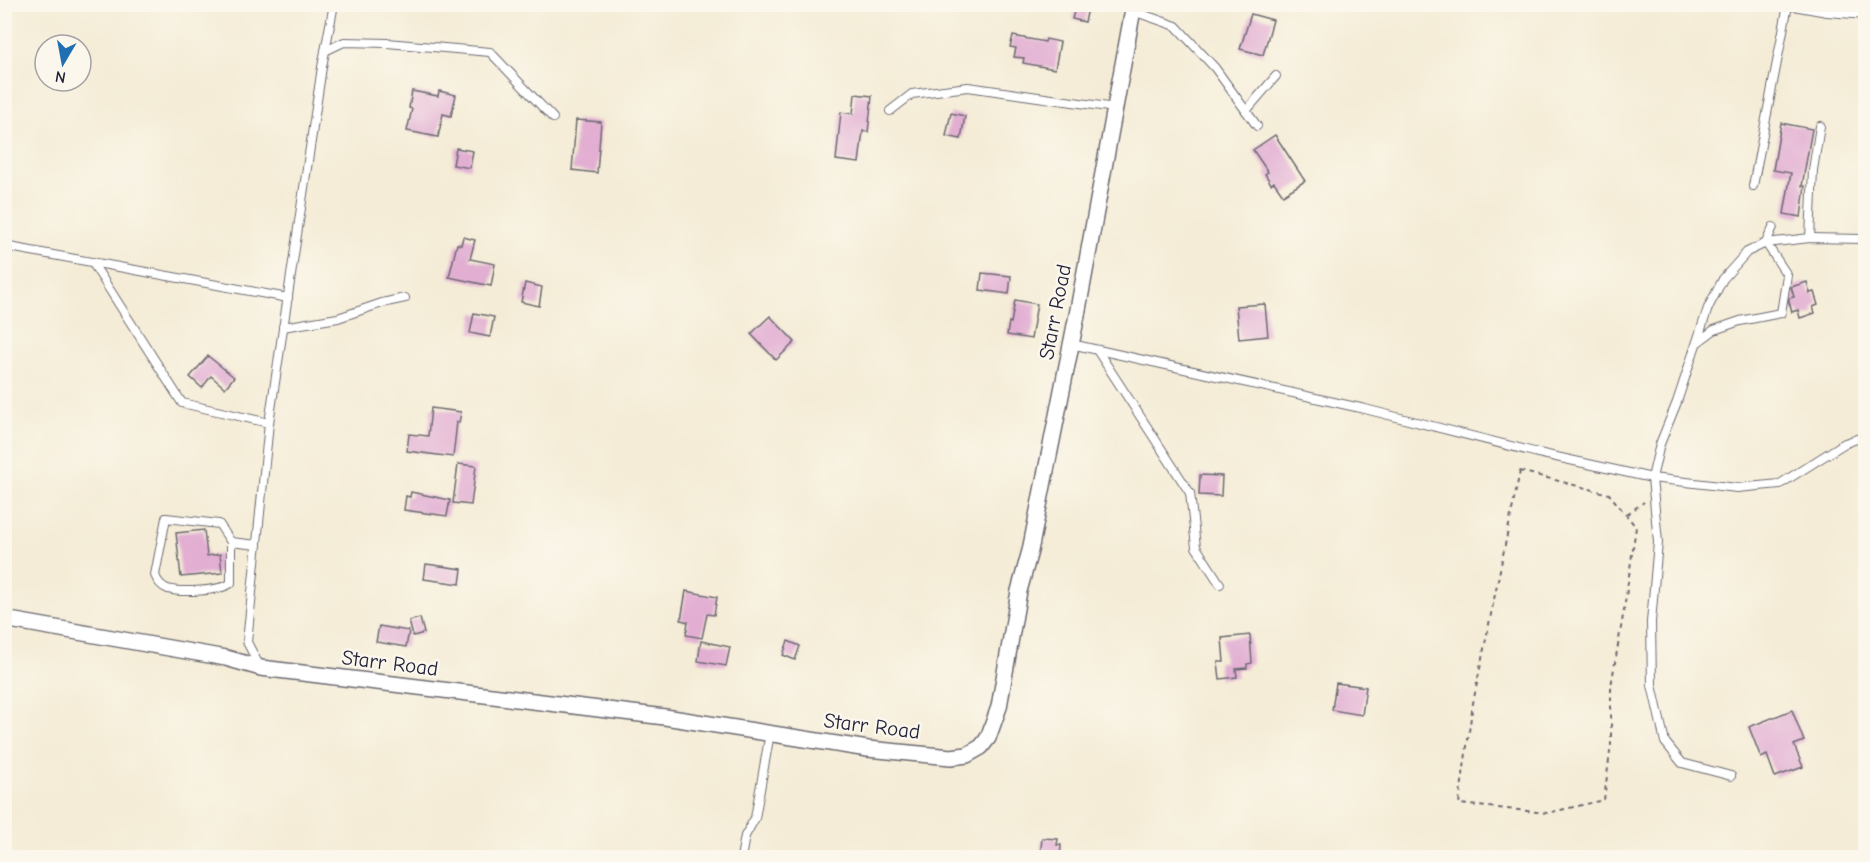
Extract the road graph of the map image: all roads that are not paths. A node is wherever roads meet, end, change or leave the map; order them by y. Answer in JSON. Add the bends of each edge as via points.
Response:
{"nodes":[{"id":1,"x":334,"y":4,"type":"edge"},
{"id":2,"x":1782,"y":4,"type":"edge"},
{"id":3,"x":1788,"y":5,"type":"edge"},
{"id":4,"x":1133,"y":8,"type":"edge"},
{"id":5,"x":1866,"y":15,"type":"edge"},
{"id":6,"x":325,"y":51,"type":"junction"},
{"id":7,"x":1276,"y":76,"type":"dead end"},
{"id":8,"x":1115,"y":108,"type":"junction"},
{"id":9,"x":890,"y":111,"type":"dead end"},
{"id":10,"x":1246,"y":111,"type":"junction"},
{"id":11,"x":553,"y":118,"type":"dead end"},
{"id":12,"x":1257,"y":126,"type":"dead end"},
{"id":13,"x":1820,"y":126,"type":"dead end"},
{"id":14,"x":1754,"y":186,"type":"dead end"},
{"id":15,"x":1773,"y":227,"type":"dead end"},
{"id":16,"x":1810,"y":238,"type":"junction"},
{"id":17,"x":1766,"y":243,"type":"junction"},
{"id":18,"x":4,"y":246,"type":"edge"},
{"id":19,"x":92,"y":262,"type":"junction"},
{"id":20,"x":1866,"y":276,"type":"edge"},
{"id":21,"x":288,"y":298,"type":"junction"},
{"id":22,"x":405,"y":298,"type":"dead end"},
{"id":23,"x":283,"y":327,"type":"junction"},
{"id":24,"x":1698,"y":342,"type":"junction"},
{"id":25,"x":1071,"y":344,"type":"junction"},
{"id":26,"x":1097,"y":350,"type":"junction"},
{"id":27,"x":269,"y":423,"type":"junction"},
{"id":28,"x":1866,"y":436,"type":"edge"},
{"id":29,"x":1652,"y":478,"type":"junction"},
{"id":30,"x":231,"y":542,"type":"junction"},
{"id":31,"x":257,"y":544,"type":"junction"},
{"id":32,"x":1220,"y":584,"type":"dead end"},
{"id":33,"x":4,"y":619,"type":"edge"},
{"id":34,"x":261,"y":668,"type":"junction"},
{"id":35,"x":770,"y":733,"type":"junction"},
{"id":36,"x":1731,"y":776,"type":"dead end"},
{"id":37,"x":741,"y":858,"type":"edge"}],
"edges":[{"from":1,"to":6,"type":"lane"},
{"from":2,"to":3,"type":"lane"},
{"from":3,"to":5,"type":"lane"},
{"from":3,"to":14,"type":"lane"},
{"from":4,"to":8,"type":"street","name":"Starr Road"},
{"from":4,"to":10,"type":"lane","via":[[1176,26],[1215,68]]},
{"from":6,"to":11,"type":"lane","via":[[344,42],[490,52]]},
{"from":6,"to":21,"type":"lane"},
{"from":7,"to":10,"type":"lane"},
{"from":8,"to":9,"type":"lane","via":[[968,87],[912,94]]},
{"from":8,"to":25,"type":"street","name":"Starr Road"},
{"from":10,"to":12,"type":"lane"},
{"from":13,"to":16,"type":"lane","via":[[1813,170]]},
{"from":15,"to":17,"type":"lane"},
{"from":16,"to":17,"type":"lane"},
{"from":16,"to":20,"type":"lane","via":[[1863,239]]},
{"from":17,"to":24,"type":"lane","via":[[1747,252],[1723,279],[1708,308]]},
{"from":17,"to":24,"type":"lane","via":[[1787,275],[1781,313],[1714,330]]},
{"from":18,"to":19,"type":"lane"},
{"from":19,"to":21,"type":"lane"},
{"from":19,"to":27,"type":"lane","via":[[182,403]]},
{"from":21,"to":23,"type":"lane"},
{"from":22,"to":23,"type":"lane","via":[[338,318]]},
{"from":23,"to":27,"type":"lane"},
{"from":24,"to":29,"type":"lane","via":[[1660,444]]},
{"from":25,"to":26,"type":"lane"},
{"from":25,"to":35,"type":"street","name":"Starr Road","via":[[999,707],[988,738],[967,755],[951,757]]},
{"from":26,"to":29,"type":"lane"},
{"from":26,"to":32,"type":"lane","via":[[1190,493],[1196,547]]},
{"from":27,"to":31,"type":"lane"},
{"from":28,"to":29,"type":"lane","via":[[1845,443],[1780,484],[1737,488]]},
{"from":29,"to":36,"type":"lane","via":[[1658,542],[1651,622],[1652,685],[1665,742],[1682,763]]},
{"from":30,"to":30,"type":"lane","via":[[219,524],[166,518],[155,575],[158,582],[167,589],[226,587],[233,574]]},
{"from":30,"to":31,"type":"lane"},
{"from":31,"to":34,"type":"lane","via":[[248,642]]},
{"from":33,"to":34,"type":"street","name":"Starr Road","via":[[226,658]]},
{"from":34,"to":35,"type":"street","name":"Starr Road"},
{"from":35,"to":37,"type":"lane","via":[[755,819],[745,836]]}]}
